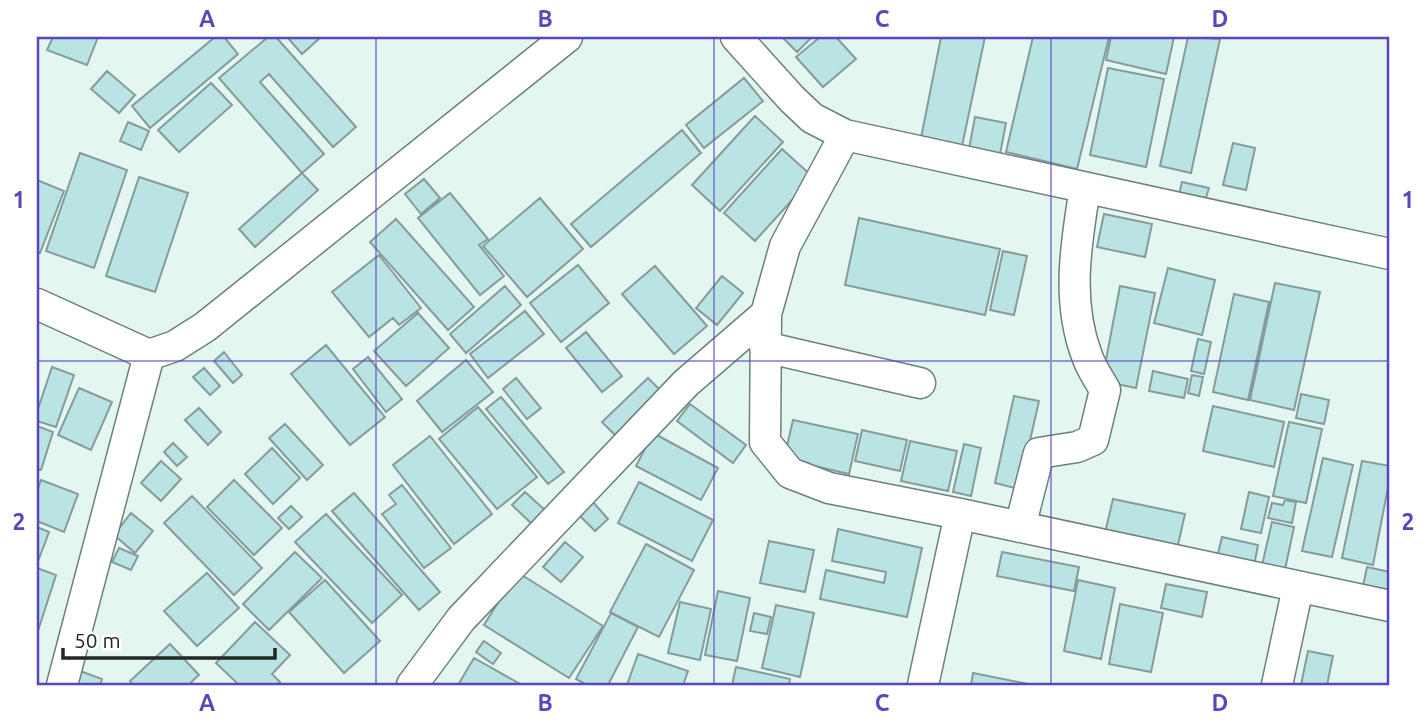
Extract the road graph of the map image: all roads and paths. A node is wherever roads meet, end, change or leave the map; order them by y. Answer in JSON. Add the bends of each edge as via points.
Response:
{"nodes":[{"id":1,"x":568,"y":37,"type":"edge"},
{"id":2,"x":736,"y":37,"type":"edge"},
{"id":3,"x":845,"y":135,"type":"junction"},
{"id":4,"x":1085,"y":188,"type":"junction"},
{"id":5,"x":1390,"y":254,"type":"edge"},
{"id":6,"x":37,"y":304,"type":"edge"},
{"id":7,"x":766,"y":314,"type":"junction"},
{"id":8,"x":765,"y":347,"type":"junction"},
{"id":9,"x":149,"y":355,"type":"junction"},
{"id":10,"x":920,"y":383,"type":"dead end"},
{"id":11,"x":960,"y":513,"type":"junction"},
{"id":12,"x":1020,"y":527,"type":"junction"},
{"id":13,"x":1298,"y":587,"type":"junction"},
{"id":14,"x":1390,"y":607,"type":"edge"},
{"id":15,"x":62,"y":685,"type":"edge"},
{"id":16,"x":412,"y":685,"type":"edge"},
{"id":17,"x":923,"y":685,"type":"edge"},
{"id":18,"x":1277,"y":685,"type":"edge"}],
"edges":[{"from":1,"to":9,"type":"street","via":[[205,327],[176,346]]},
{"from":2,"to":3,"type":"street","via":[[812,118]]},
{"from":3,"to":4,"type":"street"},
{"from":3,"to":7,"type":"street","via":[[785,246]]},
{"from":4,"to":5,"type":"street"},
{"from":4,"to":12,"type":"street","via":[[1073,294],[1087,358],[1105,390],[1093,440],[1039,453]]},
{"from":6,"to":9,"type":"street"},
{"from":7,"to":8,"type":"street"},
{"from":7,"to":16,"type":"street","via":[[667,402],[461,619]]},
{"from":8,"to":10,"type":"street"},
{"from":8,"to":11,"type":"street","via":[[765,442],[790,474],[829,488]]},
{"from":9,"to":15,"type":"street"},
{"from":11,"to":12,"type":"street"},
{"from":11,"to":17,"type":"street"},
{"from":12,"to":13,"type":"street"},
{"from":13,"to":14,"type":"street"},
{"from":13,"to":18,"type":"street"}]}
